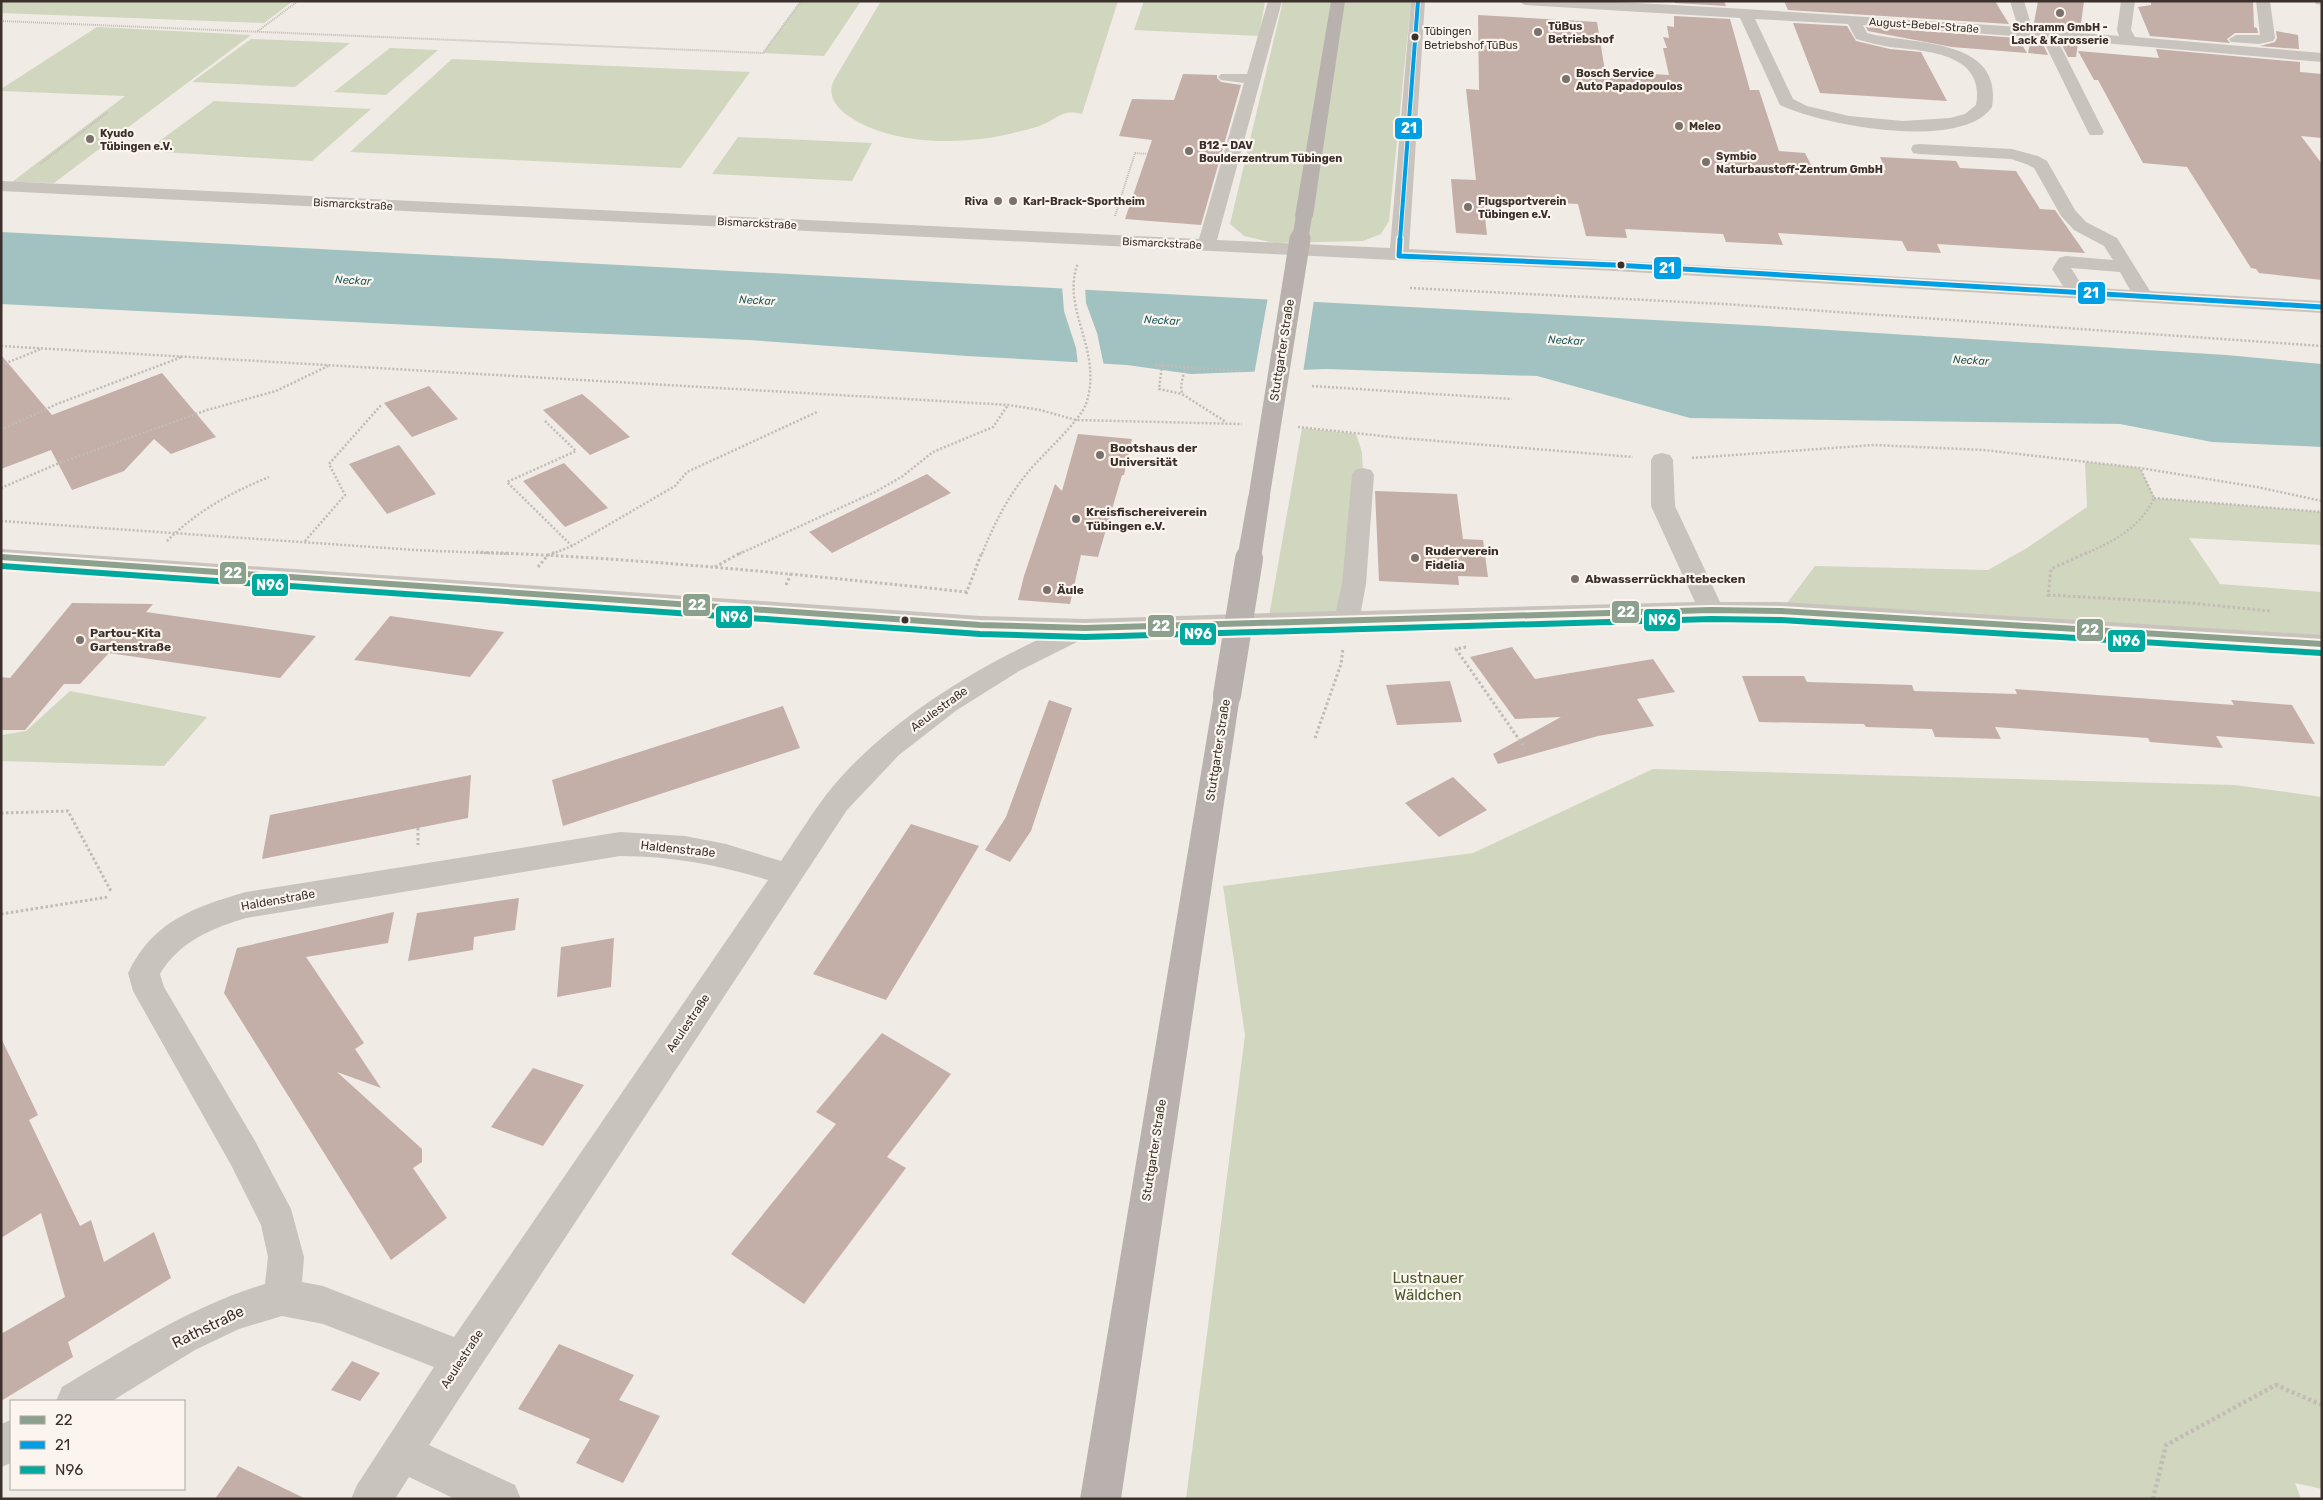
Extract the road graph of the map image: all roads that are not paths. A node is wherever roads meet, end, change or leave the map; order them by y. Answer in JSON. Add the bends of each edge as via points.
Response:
{"nodes":[{"id":1,"x":1275,"y":1,"type":"edge"},
{"id":2,"x":1338,"y":1,"type":"edge"},
{"id":3,"x":1418,"y":1,"type":"edge"},
{"id":4,"x":1525,"y":1,"type":"edge"},
{"id":5,"x":2017,"y":1,"type":"edge"},
{"id":6,"x":2128,"y":1,"type":"edge"},
{"id":7,"x":2263,"y":1,"type":"edge"},
{"id":8,"x":1765,"y":8,"type":"edge"},
{"id":9,"x":1892,"y":8,"type":"dead end"},
{"id":10,"x":1745,"y":13,"type":"junction"},
{"id":11,"x":1853,"y":20,"type":"junction"},
{"id":12,"x":1897,"y":23,"type":"junction"},
{"id":13,"x":2162,"y":30,"type":"dead end"},
{"id":14,"x":2030,"y":33,"type":"junction"},
{"id":15,"x":2047,"y":34,"type":"junction"},
{"id":16,"x":1860,"y":36,"type":"junction"},
{"id":17,"x":2129,"y":41,"type":"junction"},
{"id":18,"x":1870,"y":56,"type":"dead end"},
{"id":19,"x":2322,"y":58,"type":"edge"},
{"id":20,"x":1226,"y":77,"type":"dead end"},
{"id":21,"x":1253,"y":79,"type":"junction"},
{"id":22,"x":2096,"y":132,"type":"dead end"},
{"id":23,"x":1919,"y":150,"type":"dead end"},
{"id":24,"x":7,"y":186,"type":"edge"},
{"id":25,"x":1206,"y":245,"type":"junction"},
{"id":26,"x":1399,"y":256,"type":"junction"},
{"id":27,"x":2126,"y":267,"type":"junction"},
{"id":28,"x":2076,"y":293,"type":"junction"},
{"id":29,"x":2144,"y":297,"type":"junction"},
{"id":30,"x":2322,"y":307,"type":"edge"},
{"id":31,"x":1662,"y":460,"type":"road end"},
{"id":32,"x":1363,"y":475,"type":"dead end"},
{"id":33,"x":1,"y":557,"type":"edge"},
{"id":34,"x":1711,"y":610,"type":"junction"},
{"id":35,"x":1347,"y":620,"type":"junction"},
{"id":36,"x":1085,"y":628,"type":"junction"},
{"id":37,"x":2322,"y":644,"type":"edge"},
{"id":38,"x":788,"y":875,"type":"junction"},
{"id":39,"x":282,"y":1297,"type":"junction"},
{"id":40,"x":462,"y":1359,"type":"junction"},
{"id":41,"x":78,"y":1400,"type":"edge"},
{"id":42,"x":401,"y":1453,"type":"junction"},
{"id":43,"x":371,"y":1499,"type":"edge"},
{"id":44,"x":501,"y":1499,"type":"edge"},
{"id":45,"x":1100,"y":1499,"type":"edge"}],
"edges":[{"from":1,"to":21,"type":"street"},
{"from":2,"to":45,"type":"main road","name":"Stuttgarter Straße","bridge":true},
{"from":3,"to":26,"type":"street"},
{"from":4,"to":10,"type":"street","name":"August-Bebel-Straße"},
{"from":5,"to":14,"type":"street"},
{"from":6,"to":17,"type":"street","via":[[2130,24],[2124,30]]},
{"from":7,"to":13,"type":"street","via":[[2268,38],[2265,40],[2209,38]]},
{"from":8,"to":10,"type":"street","name":"August-Bebel-Straße"},
{"from":8,"to":11,"type":"street","name":"August-Bebel-Straße"},
{"from":9,"to":12,"type":"street"},
{"from":10,"to":16,"type":"street","via":[[1786,102],[1794,107],[1849,121],[1905,126],[1943,124],[1968,118],[1984,107],[1987,91],[1967,59],[1944,49]]},
{"from":11,"to":12,"type":"street","name":"August-Bebel-Straße"},
{"from":11,"to":16,"type":"street"},
{"from":12,"to":14,"type":"street","name":"August-Bebel-Straße"},
{"from":14,"to":15,"type":"street","name":"August-Bebel-Straße"},
{"from":15,"to":17,"type":"street","name":"August-Bebel-Straße"},
{"from":15,"to":22,"type":"street"},
{"from":16,"to":18,"type":"street"},
{"from":17,"to":19,"type":"street","name":"August-Bebel-Straße"},
{"from":20,"to":21,"type":"street"},
{"from":21,"to":25,"type":"street"},
{"from":23,"to":27,"type":"street","via":[[2012,154],[2032,160],[2040,165],[2067,212],[2080,226],[2111,242]]},
{"from":24,"to":25,"type":"street","name":"Bismarckstraße"},
{"from":25,"to":26,"type":"street","name":"Bismarckstraße"},
{"from":26,"to":28,"type":"street","name":"Bismarckstraße","via":[[1615,265]]},
{"from":27,"to":28,"type":"street","via":[[2066,262],[2061,269]]},
{"from":27,"to":29,"type":"street"},
{"from":28,"to":29,"type":"street","name":"Bismarckstraße"},
{"from":29,"to":30,"type":"street","name":"Bismarckstraße"},
{"from":31,"to":34,"type":"street","via":[[1663,506]]},
{"from":32,"to":35,"type":"street","via":[[1354,584]]},
{"from":33,"to":36,"type":"street","via":[[953,624]]},
{"from":34,"to":35,"type":"street"},
{"from":34,"to":37,"type":"street"},
{"from":35,"to":36,"type":"street"},
{"from":36,"to":38,"type":"street","name":"Aeulestraße","via":[[1011,663],[960,692],[876,758],[837,802]]},
{"from":38,"to":39,"type":"street","name":"Haldenstraße","via":[[694,848],[648,843],[620,844],[246,905],[196,921],[170,938],[153,956],[144,973],[149,991],[244,1153],[278,1222],[286,1256]]},
{"from":38,"to":40,"type":"street","name":"Aeulestraße"},
{"from":39,"to":40,"type":"street","name":"Rathstraße","via":[[323,1304]]},
{"from":39,"to":41,"type":"street","name":"Rathstraße","via":[[234,1312],[191,1333]]},
{"from":40,"to":42,"type":"street","name":"Aeulestraße"},
{"from":42,"to":43,"type":"street","name":"Aeulestraße"},
{"from":42,"to":44,"type":"street"}]}
